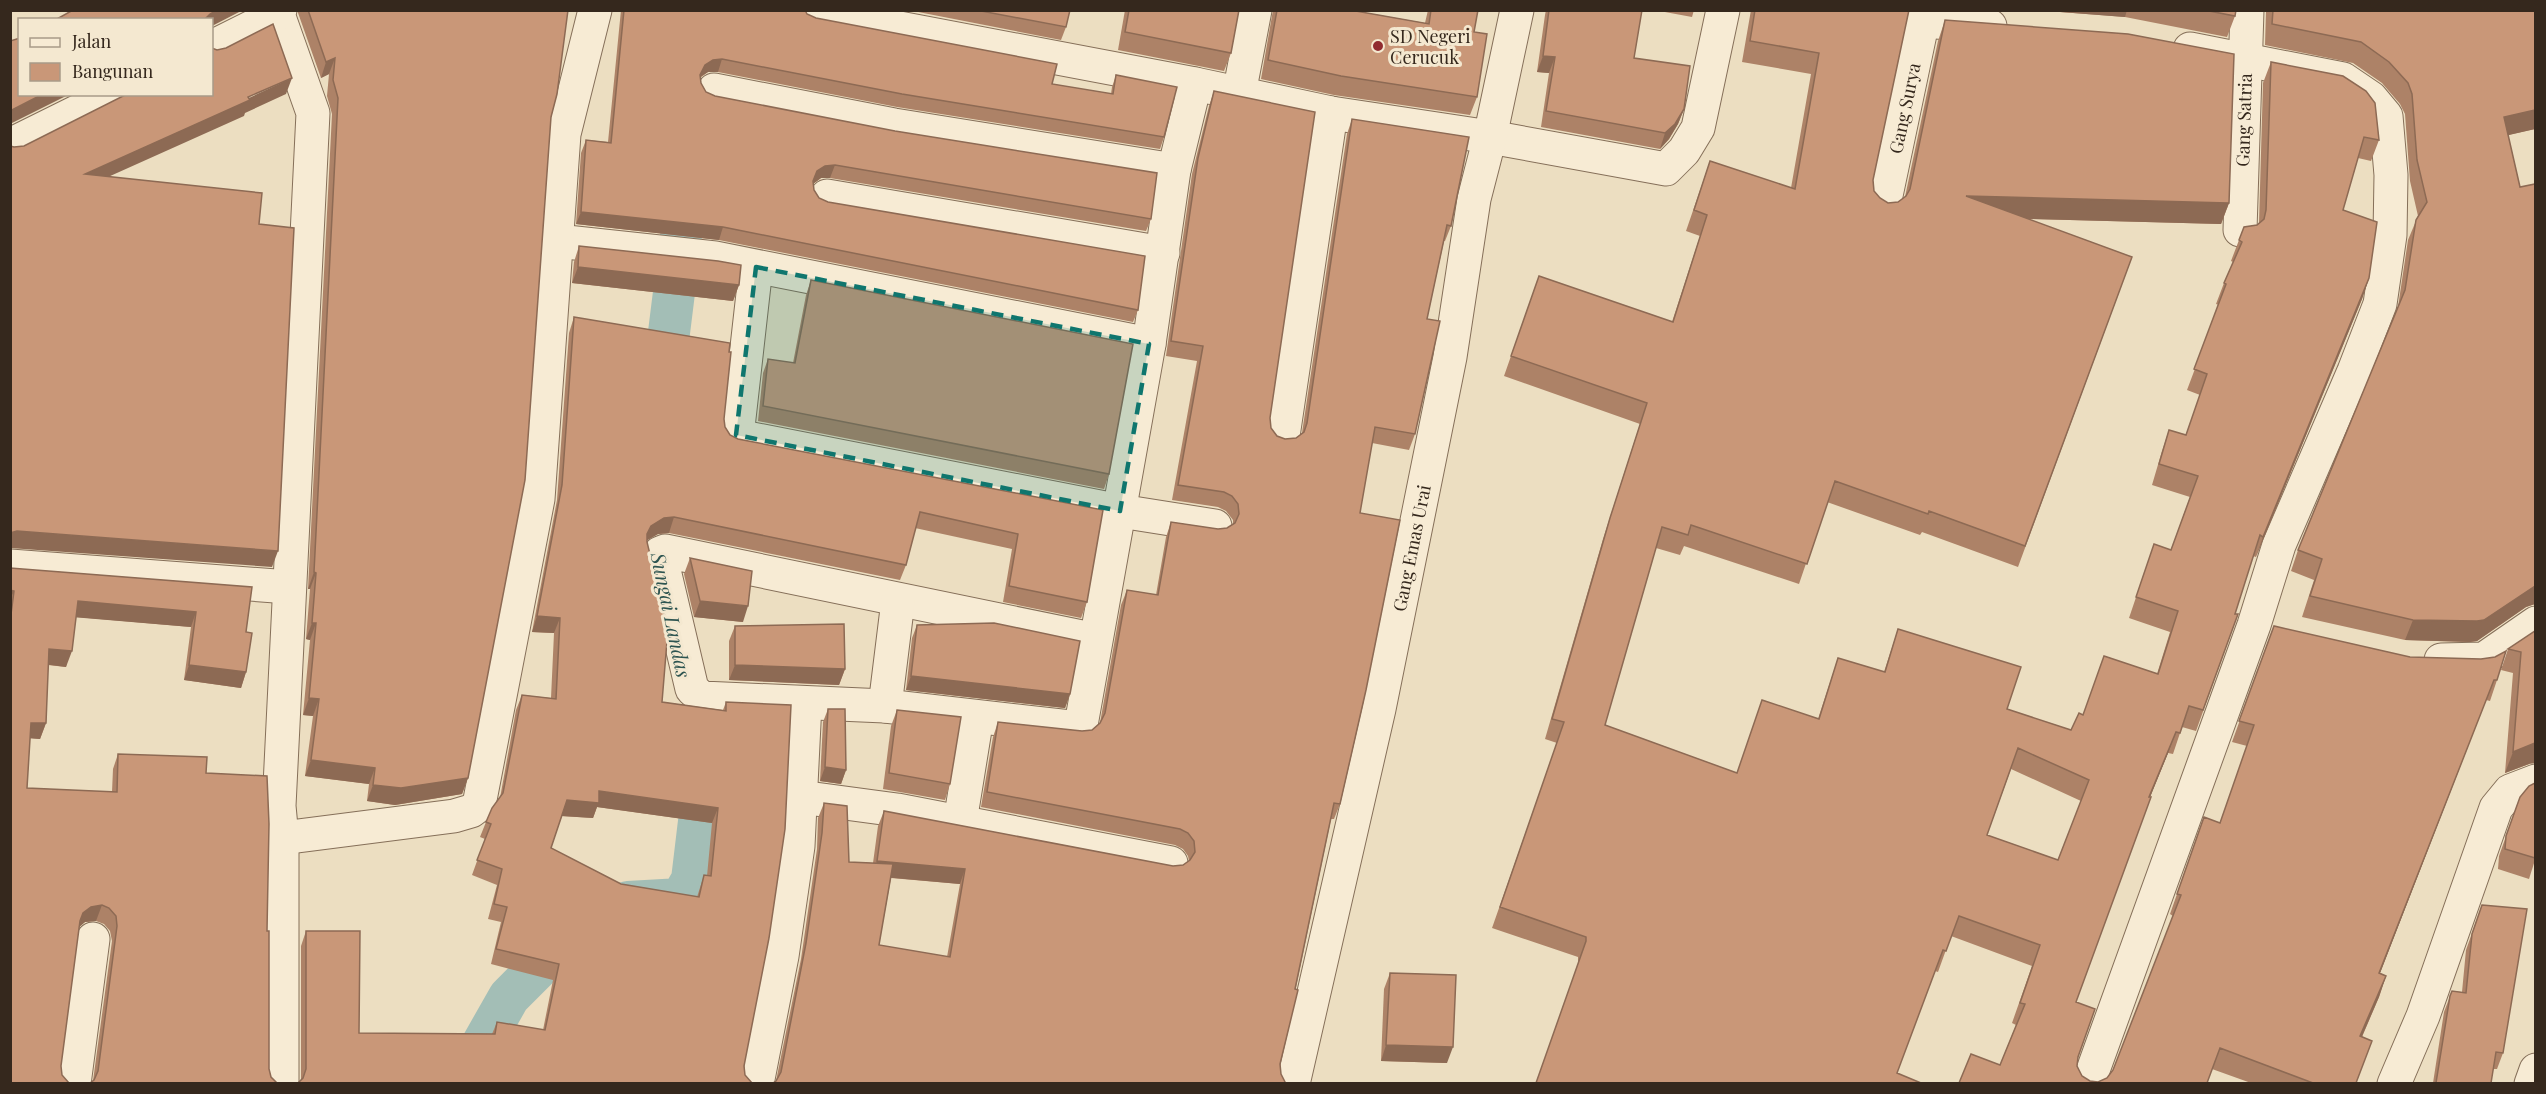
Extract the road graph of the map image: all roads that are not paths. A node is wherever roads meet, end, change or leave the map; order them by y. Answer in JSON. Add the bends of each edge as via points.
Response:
{"nodes":[{"id":1,"x":595,"y":10,"type":"edge"},
{"id":2,"x":1255,"y":10,"type":"edge"},
{"id":3,"x":1517,"y":10,"type":"edge"},
{"id":4,"x":1723,"y":10,"type":"edge"},
{"id":5,"x":2247,"y":10,"type":"edge"},
{"id":6,"x":279,"y":12,"type":"edge"},
{"id":7,"x":814,"y":12,"type":"edge"},
{"id":8,"x":1924,"y":16,"type":"edge"},
{"id":9,"x":2017,"y":28,"type":"edge"},
{"id":10,"x":2156,"y":43,"type":"edge"},
{"id":11,"x":213,"y":45,"type":"edge"},
{"id":12,"x":2245,"y":60,"type":"junction"},
{"id":13,"x":1195,"y":84,"type":"junction"},
{"id":14,"x":714,"y":90,"type":"dead end"},
{"id":15,"x":1239,"y":94,"type":"junction"},
{"id":16,"x":109,"y":96,"type":"edge"},
{"id":17,"x":1331,"y":112,"type":"junction"},
{"id":18,"x":1490,"y":137,"type":"junction"},
{"id":19,"x":10,"y":145,"type":"edge"},
{"id":20,"x":1174,"y":170,"type":"junction"},
{"id":21,"x":827,"y":196,"type":"dead end"},
{"id":22,"x":1884,"y":205,"type":"edge"},
{"id":23,"x":2240,"y":230,"type":"edge"},
{"id":24,"x":557,"y":241,"type":"junction"},
{"id":25,"x":1163,"y":253,"type":"junction"},
{"id":26,"x":756,"y":267,"type":"junction"},
{"id":27,"x":1149,"y":344,"type":"junction"},
{"id":28,"x":1283,"y":436,"type":"edge"},
{"id":29,"x":1120,"y":511,"type":"junction"},
{"id":30,"x":1215,"y":526,"type":"edge"},
{"id":31,"x":10,"y":566,"type":"edge"},
{"id":32,"x":289,"y":587,"type":"junction"},
{"id":33,"x":898,"y":601,"type":"junction"},
{"id":34,"x":2535,"y":623,"type":"edge"},
{"id":35,"x":2254,"y":625,"type":"junction"},
{"id":36,"x":2288,"y":633,"type":"edge"},
{"id":37,"x":1096,"y":640,"type":"junction"},
{"id":38,"x":2414,"y":659,"type":"edge"},
{"id":39,"x":806,"y":703,"type":"junction"},
{"id":40,"x":885,"y":706,"type":"junction"},
{"id":41,"x":977,"y":717,"type":"junction"},
{"id":42,"x":2535,"y":781,"type":"edge"},
{"id":43,"x":800,"y":797,"type":"junction"},
{"id":44,"x":960,"y":822,"type":"junction"},
{"id":45,"x":282,"y":838,"type":"junction"},
{"id":46,"x":1171,"y":863,"type":"edge"},
{"id":47,"x":93,"y":939,"type":"dead end"},
{"id":48,"x":2535,"y":1070,"type":"edge"},
{"id":49,"x":74,"y":1083,"type":"edge"},
{"id":50,"x":282,"y":1083,"type":"edge"},
{"id":51,"x":757,"y":1083,"type":"edge"},
{"id":52,"x":1293,"y":1083,"type":"edge"},
{"id":53,"x":2088,"y":1083,"type":"edge"},
{"id":54,"x":2394,"y":1083,"type":"edge"},
{"id":55,"x":2530,"y":1083,"type":"edge"}],
"edges":[{"from":1,"to":24,"type":"street","via":[[564,134]]},
{"from":2,"to":15,"type":"street"},
{"from":3,"to":18,"type":"street","name":"Gang Emas Urai"},
{"from":4,"to":18,"type":"street","via":[[1698,128],[1684,151],[1666,169]]},
{"from":5,"to":12,"type":"street","name":"Gang Satria"},
{"from":6,"to":11,"type":"street"},
{"from":6,"to":32,"type":"street","via":[[313,113]]},
{"from":7,"to":13,"type":"street"},
{"from":8,"to":9,"type":"street"},
{"from":8,"to":22,"type":"street","name":"Gang Surya"},
{"from":10,"to":12,"type":"street"},
{"from":12,"to":23,"type":"street","name":"Gang Satria"},
{"from":12,"to":35,"type":"street","via":[[2343,79],[2372,98],[2386,116],[2391,175],[2390,235],[2380,304],[2279,545]]},
{"from":13,"to":15,"type":"street"},
{"from":13,"to":20,"type":"street"},
{"from":14,"to":20,"type":"street","via":[[894,125]]},
{"from":15,"to":17,"type":"street"},
{"from":16,"to":19,"type":"street"},
{"from":17,"to":18,"type":"street"},
{"from":17,"to":28,"type":"street"},
{"from":18,"to":52,"type":"street","name":"Gang Emas Urai","via":[[1474,199],[1450,357],[1379,709]]},
{"from":20,"to":25,"type":"street"},
{"from":21,"to":25,"type":"street"},
{"from":24,"to":26,"type":"street","via":[[715,258]]},
{"from":24,"to":45,"type":"street","via":[[538,499],[479,806],[454,816]]},
{"from":25,"to":27,"type":"street"},
{"from":26,"to":27,"type":"street"},
{"from":26,"to":29,"type":"street","via":[[736,435]]},
{"from":27,"to":29,"type":"street"},
{"from":29,"to":30,"type":"street"},
{"from":29,"to":37,"type":"street"},
{"from":31,"to":32,"type":"street"},
{"from":32,"to":45,"type":"street","via":[[279,806]]},
{"from":33,"to":37,"type":"street"},
{"from":33,"to":39,"type":"street","via":[[660,553],[692,689],[697,695]]},
{"from":33,"to":40,"type":"street"},
{"from":34,"to":38,"type":"street","via":[[2484,659]]},
{"from":35,"to":36,"type":"street"},
{"from":35,"to":53,"type":"street"},
{"from":37,"to":41,"type":"street","via":[[1079,728]]},
{"from":39,"to":40,"type":"street"},
{"from":39,"to":43,"type":"street"},
{"from":40,"to":41,"type":"street"},
{"from":41,"to":44,"type":"street"},
{"from":42,"to":54,"type":"street","via":[[2510,791],[2496,808],[2423,1016]]},
{"from":43,"to":44,"type":"street"},
{"from":43,"to":51,"type":"street","via":[[798,846],[782,956]]},
{"from":44,"to":46,"type":"street"},
{"from":45,"to":50,"type":"street"},
{"from":47,"to":49,"type":"street"},
{"from":48,"to":55,"type":"street"}]}
